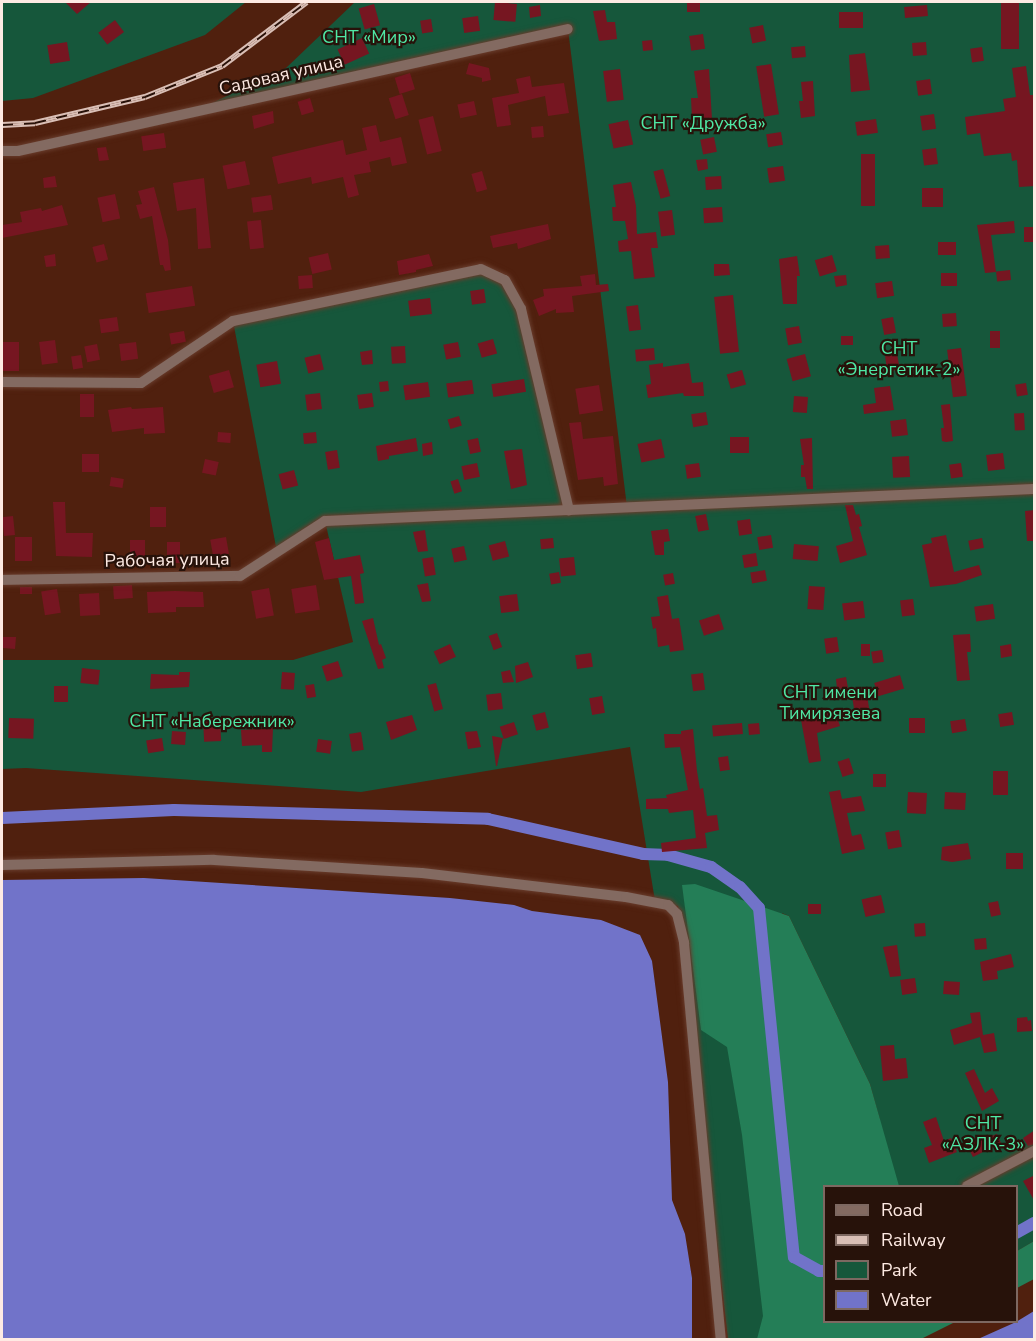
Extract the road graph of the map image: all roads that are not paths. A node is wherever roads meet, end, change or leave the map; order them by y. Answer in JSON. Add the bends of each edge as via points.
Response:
{"nodes":[{"id":1,"x":568,"y":29,"type":"dead end"},
{"id":2,"x":2,"y":152,"type":"edge"},
{"id":3,"x":2,"y":382,"type":"edge"},
{"id":4,"x":1035,"y":489,"type":"edge"},
{"id":5,"x":569,"y":510,"type":"junction"},
{"id":6,"x":2,"y":580,"type":"edge"},
{"id":7,"x":2,"y":865,"type":"edge"},
{"id":8,"x":1035,"y":1151,"type":"edge"},
{"id":9,"x":969,"y":1185,"type":"edge"},
{"id":10,"x":721,"y":1340,"type":"edge"}],
"edges":[{"from":1,"to":2,"type":"street","name":"Садовая улица"},
{"from":3,"to":5,"type":"street","via":[[141,383],[233,321],[481,269],[505,280],[521,309]]},
{"from":4,"to":5,"type":"street","name":"Рабочая улица"},
{"from":5,"to":6,"type":"street","name":"Рабочая улица","via":[[325,521],[240,576]]},
{"from":7,"to":10,"type":"street","via":[[237,862],[422,873],[668,905],[677,914],[684,943]]},
{"from":8,"to":9,"type":"street"}]}
